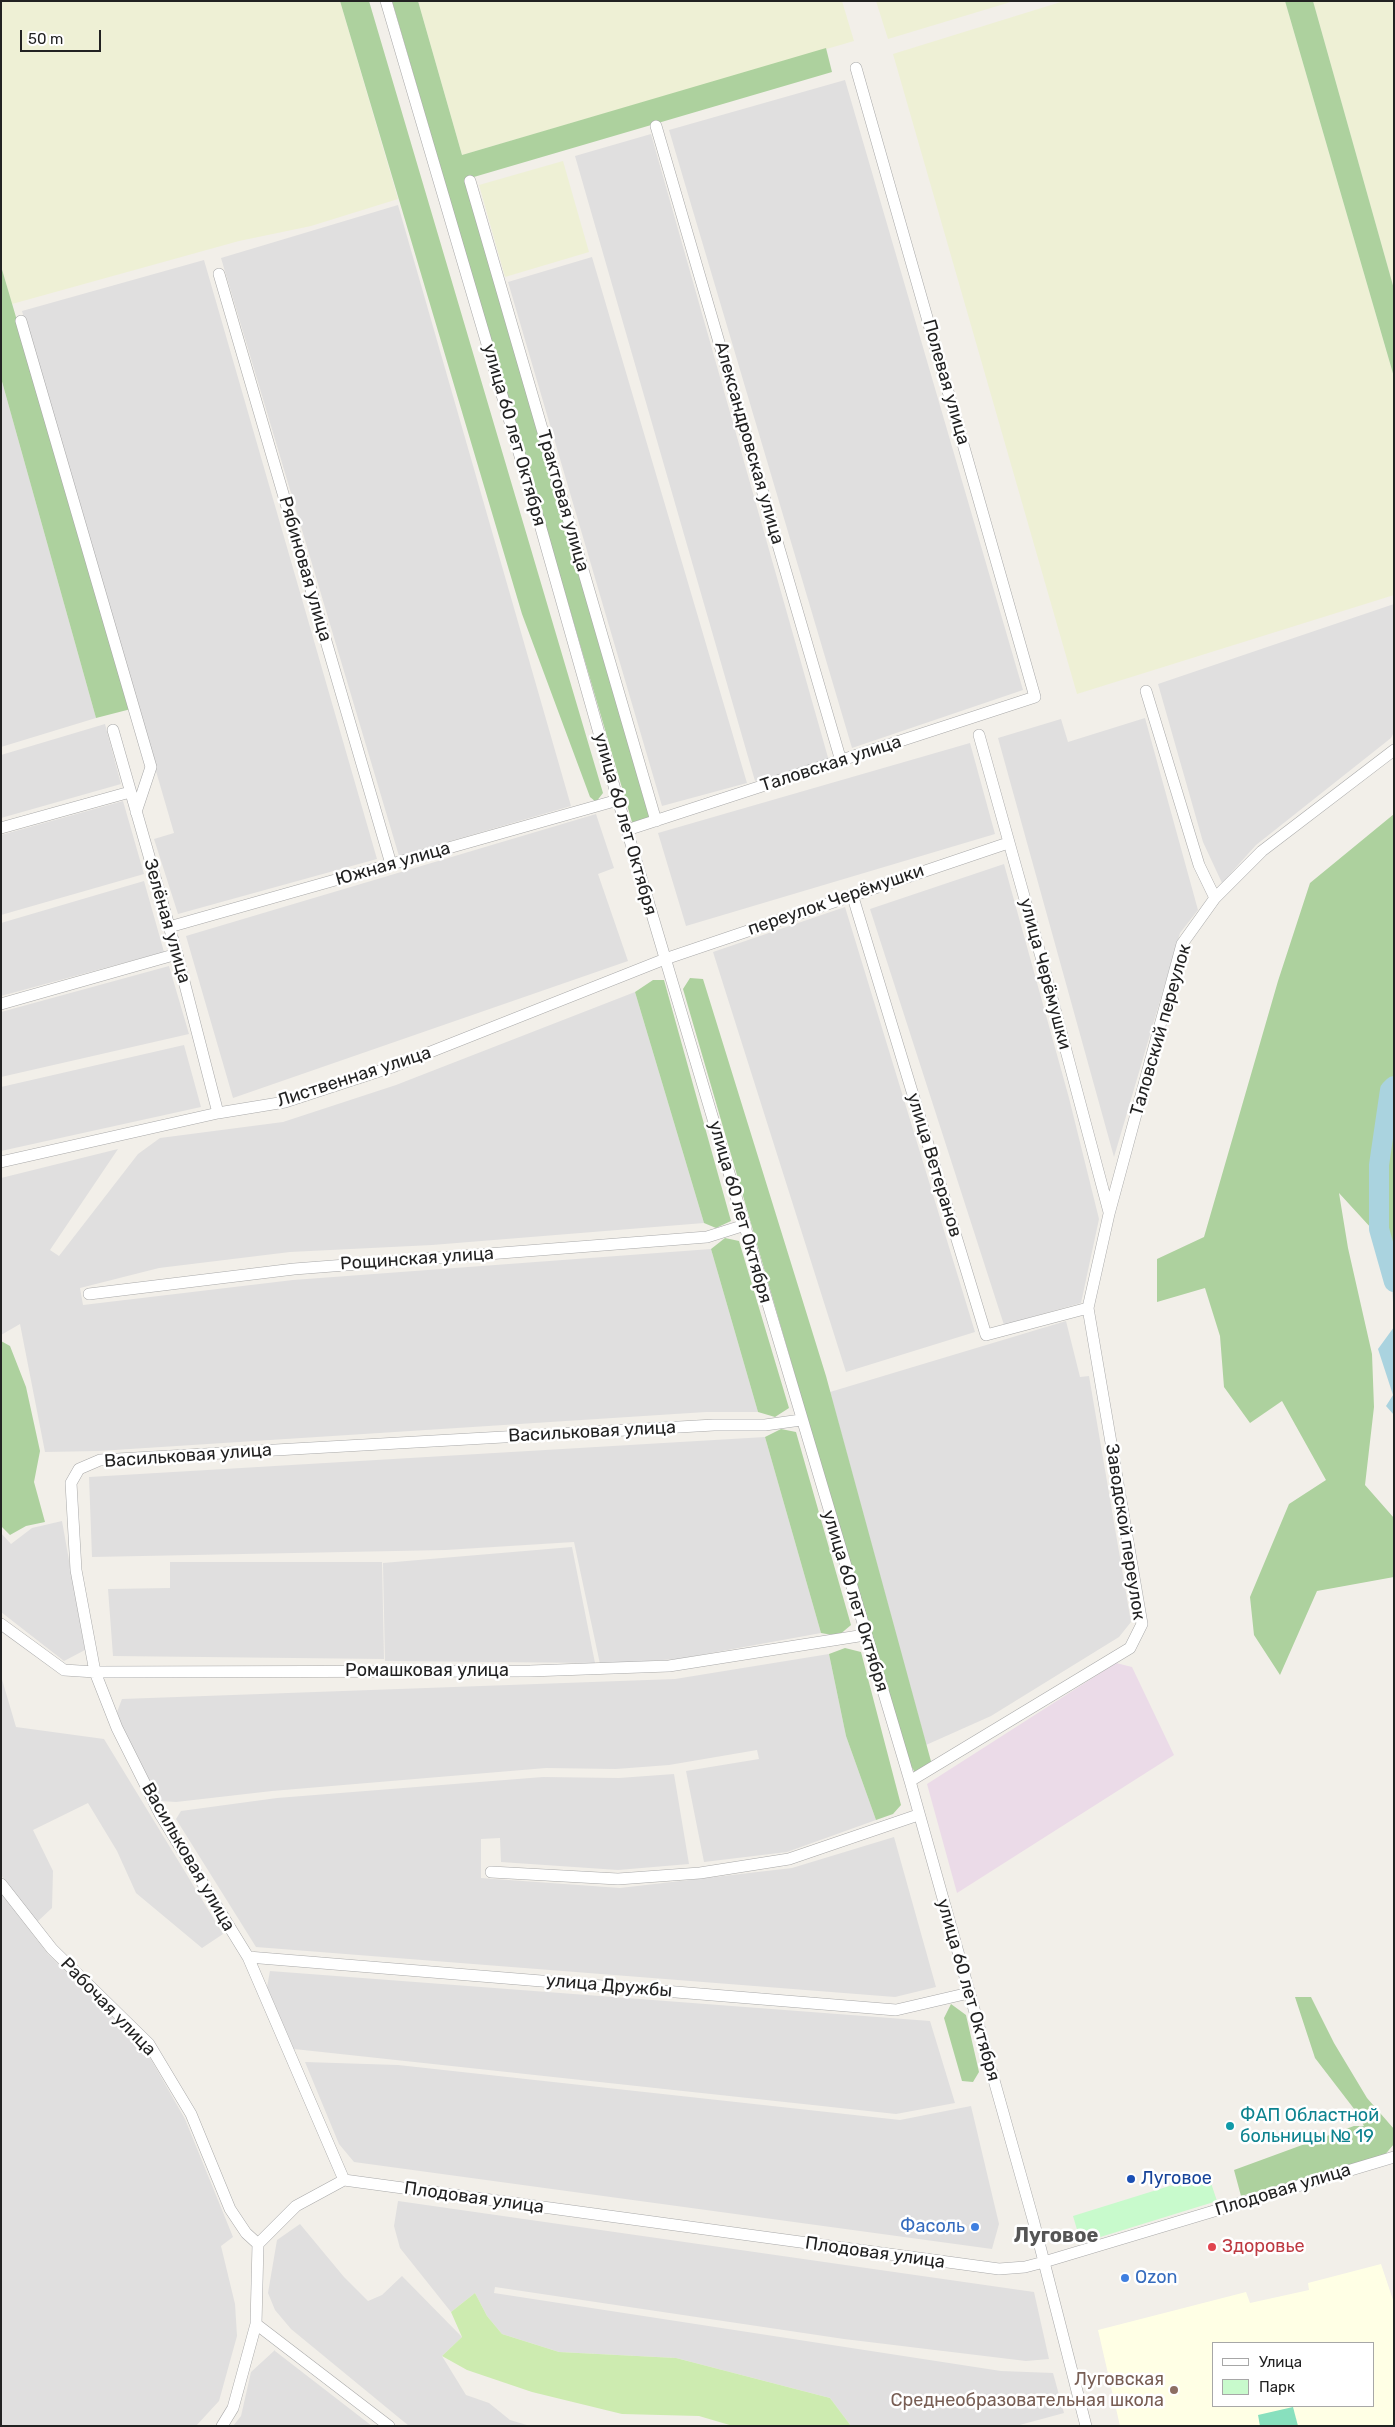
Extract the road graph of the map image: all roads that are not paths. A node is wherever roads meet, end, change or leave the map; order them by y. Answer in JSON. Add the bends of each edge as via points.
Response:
{"nodes":[{"id":1,"x":386,"y":1,"type":"edge"},
{"id":2,"x":856,"y":68,"type":"dead end"},
{"id":3,"x":656,"y":126,"type":"dead end"},
{"id":4,"x":470,"y":180,"type":"dead end"},
{"id":5,"x":219,"y":274,"type":"dead end"},
{"id":6,"x":21,"y":321,"type":"dead end"},
{"id":7,"x":1146,"y":691,"type":"dead end"},
{"id":8,"x":1035,"y":697,"type":"joint"},
{"id":9,"x":113,"y":730,"type":"dead end"},
{"id":10,"x":979,"y":735,"type":"dead end"},
{"id":11,"x":1394,"y":750,"type":"edge"},
{"id":12,"x":841,"y":761,"type":"junction"},
{"id":13,"x":130,"y":792,"type":"junction"},
{"id":14,"x":618,"y":800,"type":"junction"},
{"id":15,"x":136,"y":812,"type":"junction"},
{"id":16,"x":656,"y":821,"type":"junction"},
{"id":17,"x":1,"y":828,"type":"edge"},
{"id":18,"x":627,"y":830,"type":"junction"},
{"id":19,"x":1008,"y":843,"type":"junction"},
{"id":20,"x":391,"y":864,"type":"junction"},
{"id":21,"x":852,"y":894,"type":"junction"},
{"id":22,"x":1215,"y":898,"type":"junction"},
{"id":23,"x":169,"y":928,"type":"junction"},
{"id":24,"x":176,"y":954,"type":"junction"},
{"id":25,"x":665,"y":959,"type":"junction"},
{"id":26,"x":1,"y":1004,"type":"edge"},
{"id":27,"x":218,"y":1113,"type":"junction"},
{"id":28,"x":1,"y":1162,"type":"edge"},
{"id":29,"x":1109,"y":1214,"type":"junction"},
{"id":30,"x":745,"y":1225,"type":"junction"},
{"id":31,"x":89,"y":1294,"type":"dead end"},
{"id":32,"x":1088,"y":1308,"type":"junction"},
{"id":33,"x":801,"y":1420,"type":"junction"},
{"id":34,"x":1,"y":1624,"type":"edge"},
{"id":35,"x":865,"y":1635,"type":"junction"},
{"id":36,"x":95,"y":1672,"type":"junction"},
{"id":37,"x":910,"y":1782,"type":"junction"},
{"id":38,"x":918,"y":1815,"type":"junction"},
{"id":39,"x":491,"y":1872,"type":"dead end"},
{"id":40,"x":1,"y":1884,"type":"edge"},
{"id":41,"x":248,"y":1957,"type":"junction"},
{"id":42,"x":969,"y":1993,"type":"junction"},
{"id":43,"x":1394,"y":2157,"type":"edge"},
{"id":44,"x":344,"y":2180,"type":"junction"},
{"id":45,"x":258,"y":2244,"type":"junction"},
{"id":46,"x":1044,"y":2262,"type":"junction"},
{"id":47,"x":256,"y":2324,"type":"junction"},
{"id":48,"x":222,"y":2426,"type":"edge"},
{"id":49,"x":390,"y":2426,"type":"edge"},
{"id":50,"x":1086,"y":2426,"type":"edge"}],
"edges":[{"from":1,"to":14,"type":"street","name":"улица 60 лет Октября"},
{"from":2,"to":8,"type":"street","name":"Полевая улица"},
{"from":3,"to":12,"type":"street","name":"Александровская улица"},
{"from":4,"to":16,"type":"street","name":"Трактовая улица"},
{"from":5,"to":20,"type":"street","name":"Рябиновая улица"},
{"from":6,"to":15,"type":"street","via":[[151,767]]},
{"from":7,"to":22,"type":"street","via":[[1199,865]]},
{"from":8,"to":12,"type":"street","name":"Таловская улица"},
{"from":9,"to":13,"type":"street","name":"Зелёная улица"},
{"from":10,"to":19,"type":"street","name":"улица Черёмушки"},
{"from":11,"to":22,"type":"street","name":"Таловский переулок","via":[[1262,851]]},
{"from":12,"to":16,"type":"street","name":"Таловская улица"},
{"from":13,"to":15,"type":"street","name":"Зелёная улица"},
{"from":13,"to":17,"type":"street"},
{"from":14,"to":18,"type":"street","name":"улица 60 лет Октября"},
{"from":14,"to":20,"type":"street","name":"Южная улица"},
{"from":15,"to":23,"type":"street","name":"Зелёная улица"},
{"from":16,"to":18,"type":"street","name":"Таловская улица"},
{"from":18,"to":25,"type":"street","name":"улица 60 лет Октября"},
{"from":19,"to":21,"type":"street","name":"переулок Черёмушки"},
{"from":19,"to":29,"type":"street","name":"улица Черёмушки"},
{"from":20,"to":23,"type":"street","name":"Южная улица"},
{"from":21,"to":25,"type":"street","name":"переулок Черёмушки"},
{"from":21,"to":32,"type":"street","name":"улица Ветеранов","via":[[986,1335]]},
{"from":22,"to":29,"type":"street","name":"Таловский переулок","via":[[1182,944]]},
{"from":23,"to":24,"type":"street","name":"Зелёная улица"},
{"from":24,"to":26,"type":"street"},
{"from":24,"to":27,"type":"street","name":"Зелёная улица"},
{"from":25,"to":27,"type":"street","name":"Лиственная улица","via":[[395,1066],[285,1102]]},
{"from":25,"to":30,"type":"street","name":"улица 60 лет Октября"},
{"from":27,"to":28,"type":"street","name":"Лиственная улица"},
{"from":29,"to":32,"type":"street","name":"Таловский переулок"},
{"from":30,"to":31,"type":"street","name":"Рощинская улица","via":[[707,1237],[294,1268]]},
{"from":30,"to":33,"type":"street","name":"улица 60 лет Октября"},
{"from":32,"to":37,"type":"street","name":"Заводской переулок","via":[[1142,1624],[1130,1648]]},
{"from":33,"to":35,"type":"street","name":"улица 60 лет Октября"},
{"from":33,"to":36,"type":"street","name":"Васильковая улица","via":[[765,1425],[100,1460],[79,1469],[71,1483],[76,1570]]},
{"from":34,"to":36,"type":"street","name":"Ромашковая улица","via":[[64,1670]]},
{"from":35,"to":36,"type":"street","name":"Ромашковая улица","via":[[669,1666],[530,1671]]},
{"from":35,"to":37,"type":"street","name":"улица 60 лет Октября"},
{"from":36,"to":41,"type":"street","name":"Васильковая улица","via":[[117,1728],[160,1814]]},
{"from":37,"to":38,"type":"street","name":"улица 60 лет Октября"},
{"from":38,"to":39,"type":"street","via":[[789,1859],[700,1873],[618,1879]]},
{"from":38,"to":42,"type":"street","name":"улица 60 лет Октября"},
{"from":40,"to":45,"type":"street","name":"Рабочая улица","via":[[52,1949],[149,2044],[191,2114],[230,2209]]},
{"from":41,"to":42,"type":"street","name":"улица Дружбы","via":[[896,2010]]},
{"from":41,"to":44,"type":"street","name":"Васильковая улица"},
{"from":42,"to":46,"type":"street","name":"улица 60 лет Октября"},
{"from":43,"to":46,"type":"street","name":"Плодовая улица"},
{"from":44,"to":45,"type":"street","via":[[296,2206]]},
{"from":44,"to":46,"type":"street","name":"Плодовая улица","via":[[999,2270]]},
{"from":45,"to":47,"type":"street"},
{"from":46,"to":50,"type":"street","name":"улица 60 лет Октября"},
{"from":47,"to":48,"type":"street","via":[[233,2408]]},
{"from":47,"to":49,"type":"street"}]}
